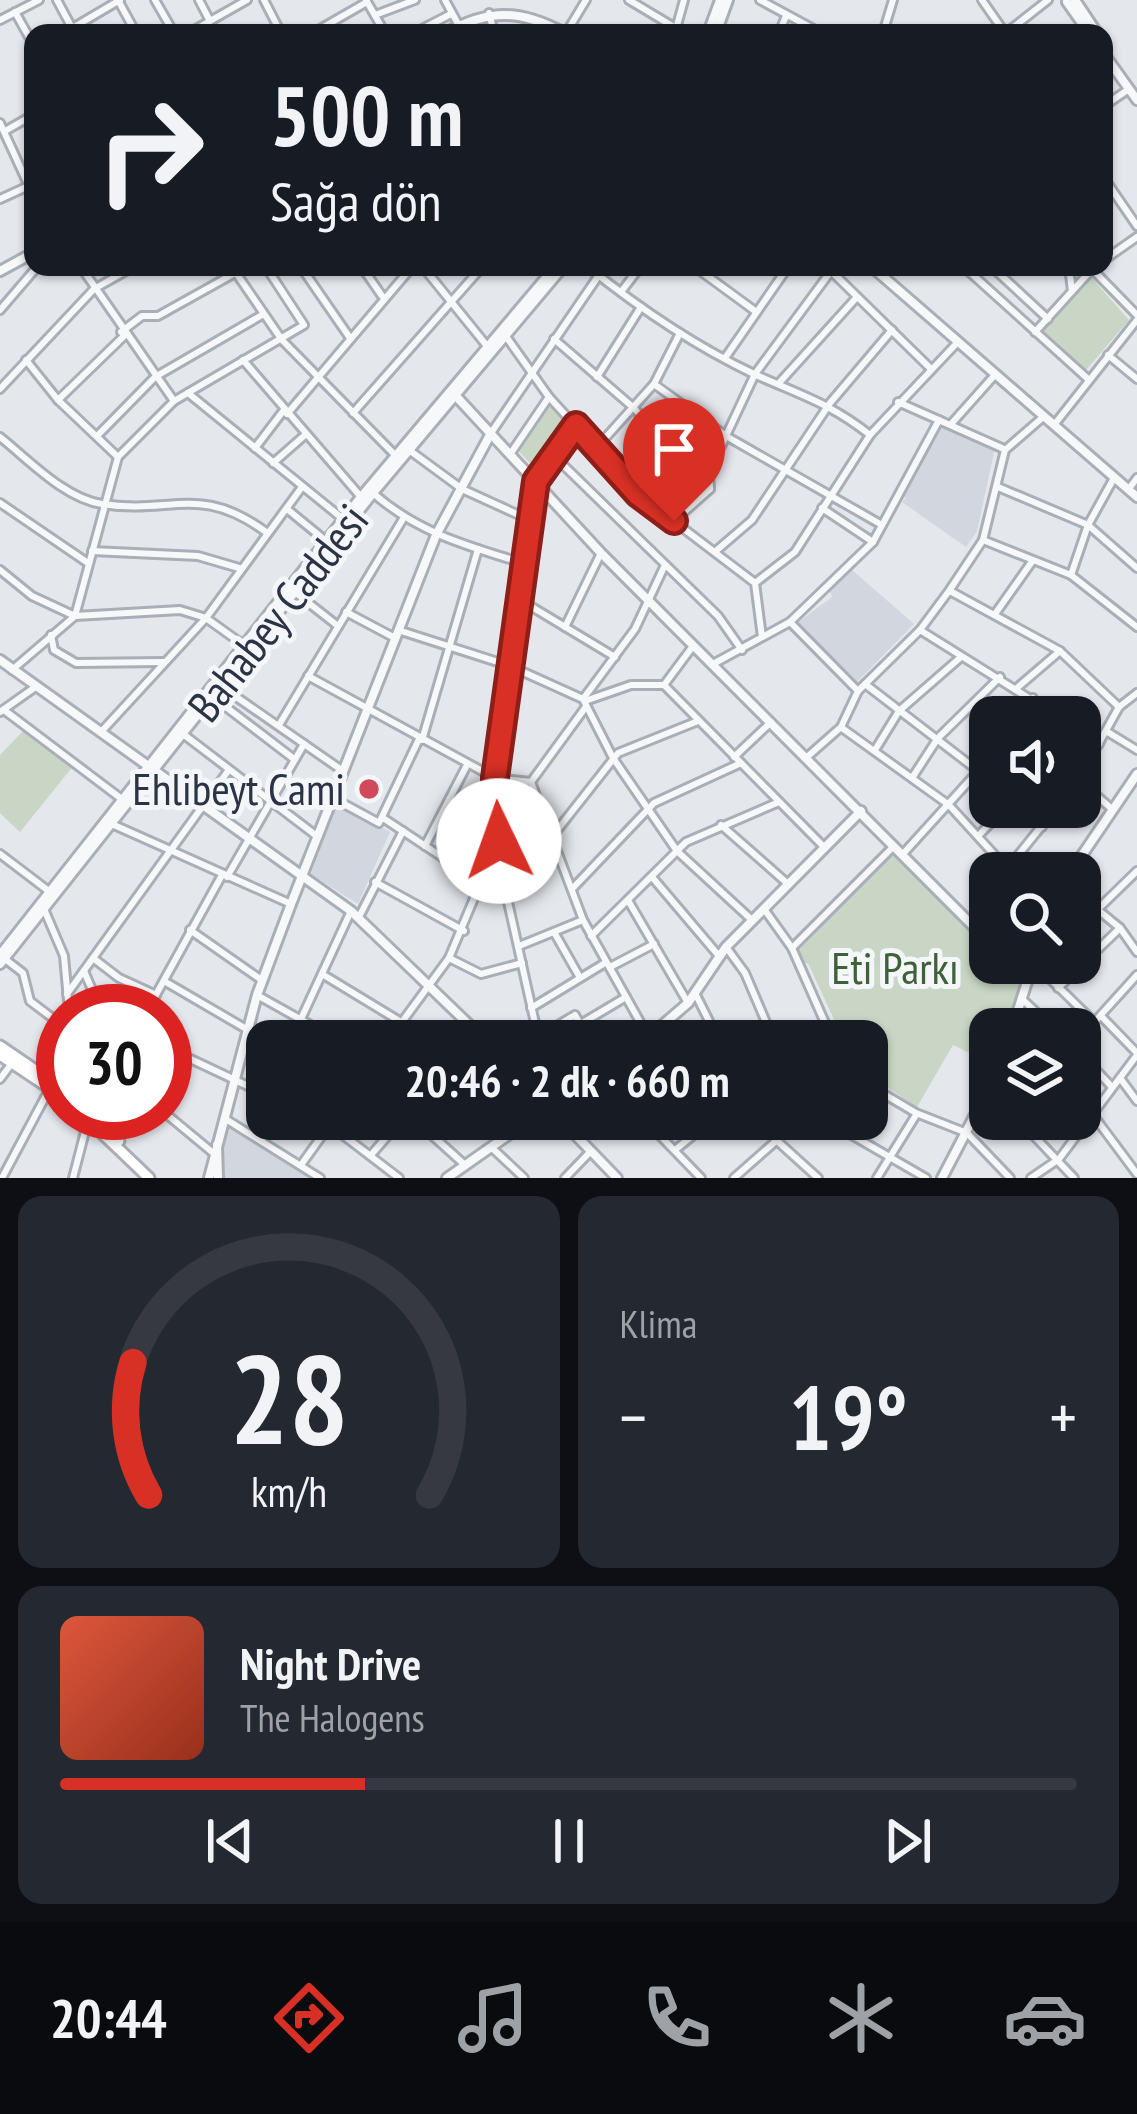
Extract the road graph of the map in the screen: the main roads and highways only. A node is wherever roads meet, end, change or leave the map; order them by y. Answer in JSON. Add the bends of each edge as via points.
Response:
{"nodes":[{"id":1,"x":0,"y":1050,"type":"edge"},
{"id":2,"x":36,"y":1075,"type":"edge"},
{"id":3,"x":36,"y":1079,"type":"edge"},
{"id":4,"x":113,"y":1140,"type":"edge"},
{"id":5,"x":153,"y":1178,"type":"edge"}],
"edges":[{"from":1,"to":2,"type":"main road"},
{"from":1,"to":3,"type":"main road"},
{"from":4,"to":5,"type":"main road"}]}
